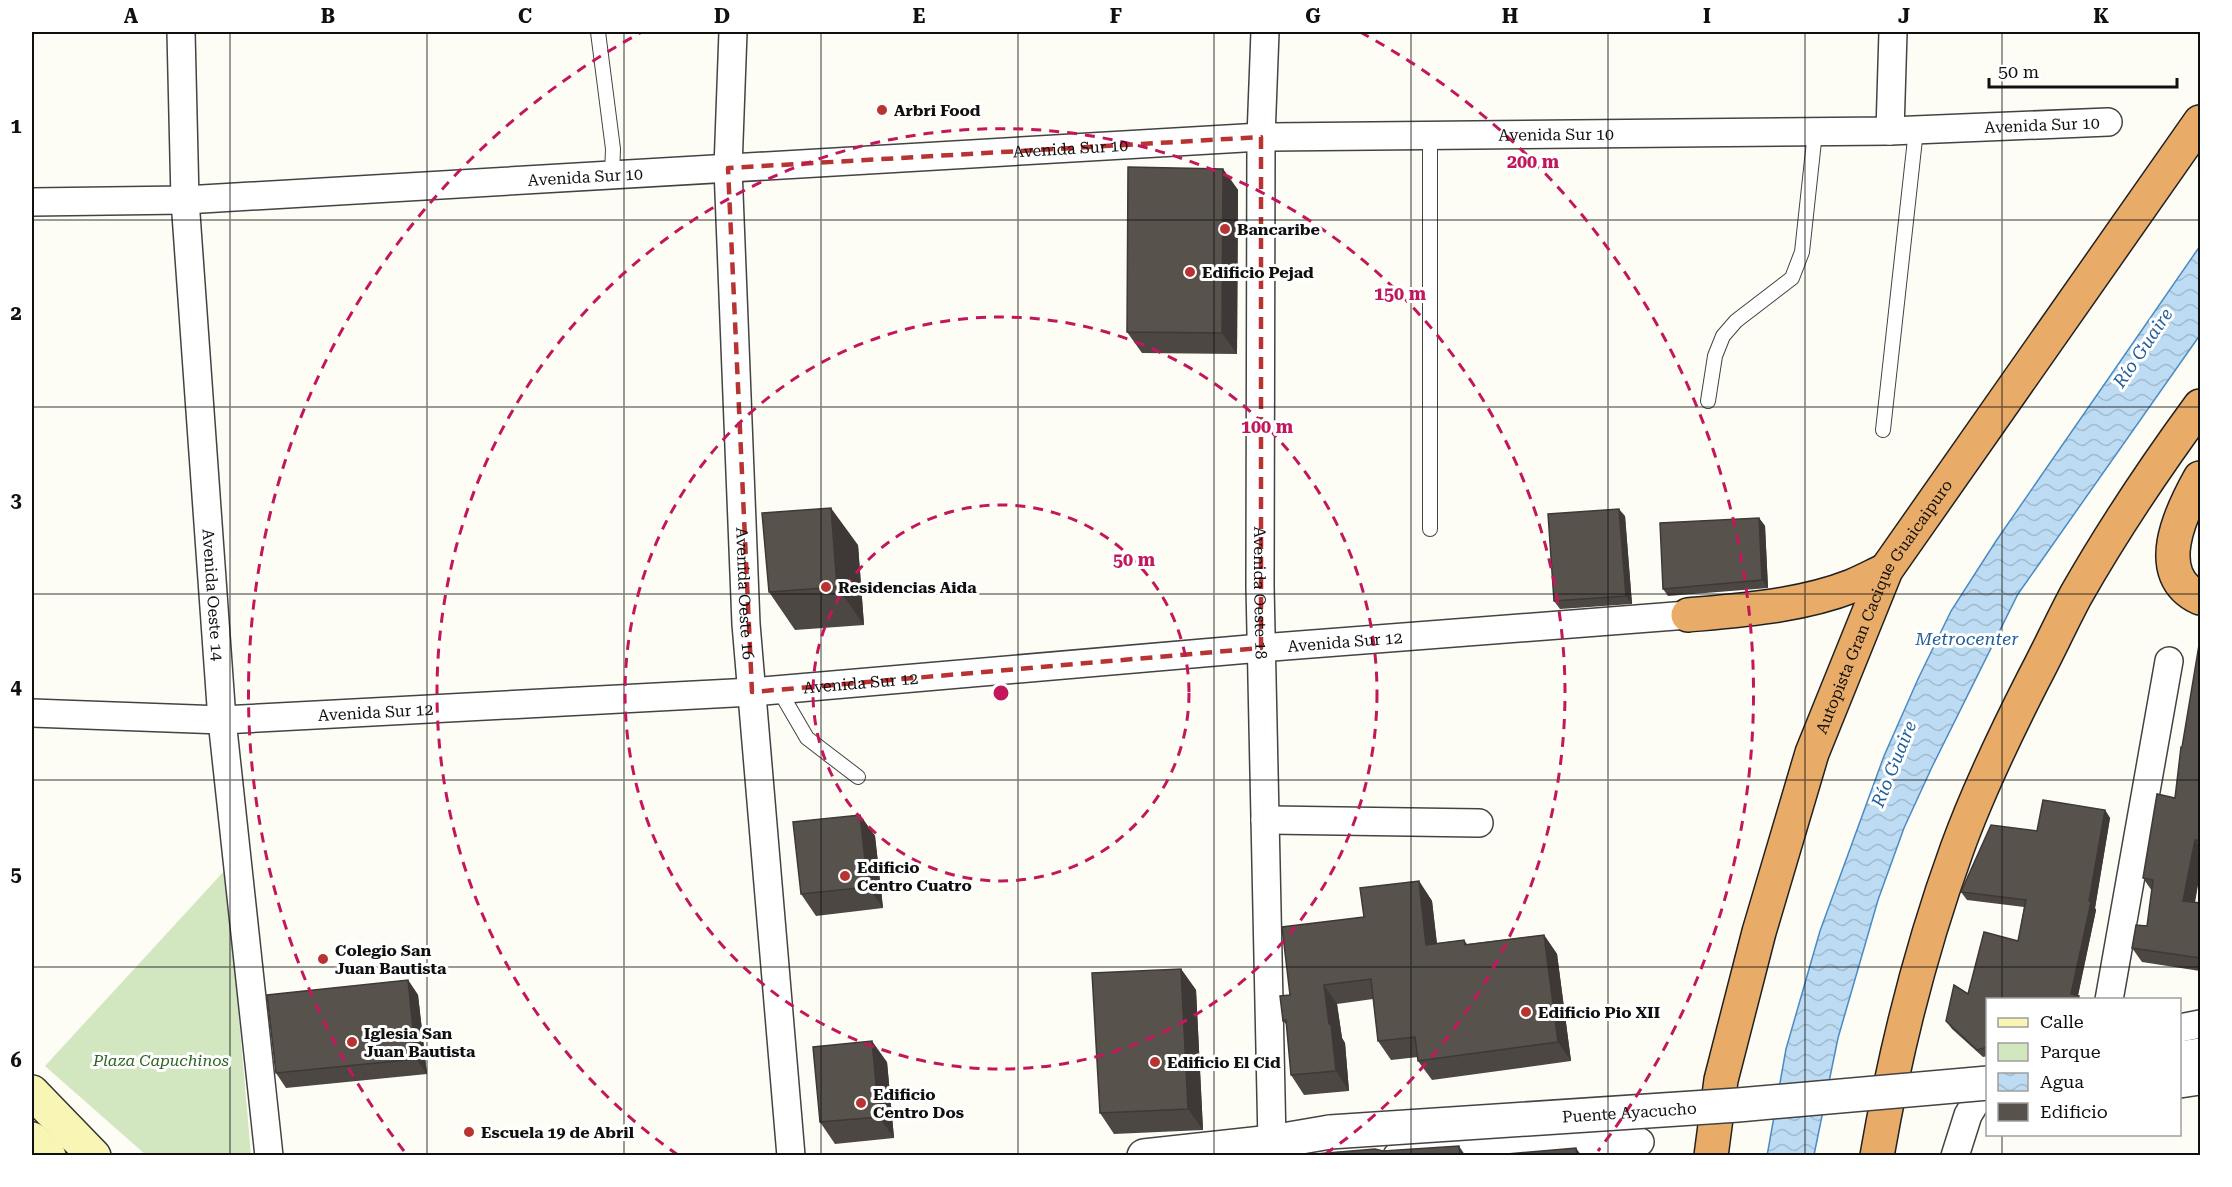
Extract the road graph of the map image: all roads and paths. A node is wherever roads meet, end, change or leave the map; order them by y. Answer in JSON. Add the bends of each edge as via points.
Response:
{"nodes":[{"id":1,"x":181,"y":32,"type":"edge"},
{"id":2,"x":598,"y":32,"type":"edge"},
{"id":3,"x":734,"y":32,"type":"edge"},
{"id":4,"x":1265,"y":32,"type":"edge"},
{"id":5,"x":1893,"y":32,"type":"edge"},
{"id":6,"x":2108,"y":122,"type":"dead end"},
{"id":7,"x":2200,"y":122,"type":"edge"},
{"id":8,"x":1903,"y":130,"type":"junction"},
{"id":9,"x":1815,"y":132,"type":"junction"},
{"id":10,"x":1430,"y":136,"type":"junction"},
{"id":11,"x":1261,"y":137,"type":"junction"},
{"id":12,"x":728,"y":168,"type":"junction"},
{"id":13,"x":612,"y":175,"type":"junction"},
{"id":14,"x":185,"y":200,"type":"junction"},
{"id":15,"x":32,"y":202,"type":"edge"},
{"id":16,"x":1708,"y":401,"type":"dead end"},
{"id":17,"x":2200,"y":406,"type":"edge"},
{"id":18,"x":1883,"y":430,"type":"dead end"},
{"id":19,"x":2200,"y":478,"type":"edge"},
{"id":20,"x":1430,"y":529,"type":"dead end"},
{"id":21,"x":1886,"y":570,"type":"junction"},
{"id":22,"x":2200,"y":598,"type":"edge"},
{"id":23,"x":1688,"y":615,"type":"joint"},
{"id":24,"x":1261,"y":648,"type":"junction"},
{"id":25,"x":2169,"y":661,"type":"dead end"},
{"id":26,"x":779,"y":690,"type":"junction"},
{"id":27,"x":752,"y":692,"type":"junction"},
{"id":28,"x":32,"y":713,"type":"edge"},
{"id":29,"x":222,"y":720,"type":"junction"},
{"id":30,"x":858,"y":777,"type":"dead end"},
{"id":31,"x":1265,"y":820,"type":"junction"},
{"id":32,"x":1479,"y":823,"type":"dead end"},
{"id":33,"x":2109,"y":998,"type":"edge"},
{"id":34,"x":2200,"y":1024,"type":"edge"},
{"id":35,"x":2181,"y":1028,"type":"edge"},
{"id":36,"x":2200,"y":1054,"type":"edge"},
{"id":37,"x":2181,"y":1058,"type":"edge"},
{"id":38,"x":2200,"y":1081,"type":"edge"},
{"id":39,"x":1986,"y":1082,"type":"edge"},
{"id":40,"x":2181,"y":1084,"type":"edge"},
{"id":41,"x":1986,"y":1088,"type":"edge"},
{"id":42,"x":32,"y":1092,"type":"edge"},
{"id":43,"x":1978,"y":1114,"type":"edge"},
{"id":44,"x":32,"y":1139,"type":"edge"},
{"id":45,"x":1640,"y":1142,"type":"dead end"},
{"id":46,"x":1272,"y":1149,"type":"edge"},
{"id":47,"x":1162,"y":1154,"type":"edge"},
{"id":48,"x":49,"y":1155,"type":"edge"},
{"id":49,"x":94,"y":1155,"type":"edge"},
{"id":50,"x":269,"y":1155,"type":"edge"},
{"id":51,"x":790,"y":1155,"type":"edge"},
{"id":52,"x":1398,"y":1155,"type":"edge"},
{"id":53,"x":1711,"y":1155,"type":"edge"},
{"id":54,"x":1877,"y":1155,"type":"edge"},
{"id":55,"x":1955,"y":1155,"type":"edge"}],
"edges":[{"from":1,"to":14,"type":"street","name":"Avenida Oeste 14"},
{"from":2,"to":13,"type":"lane","via":[[613,149]]},
{"from":3,"to":12,"type":"street","name":"Avenida Oeste 16"},
{"from":4,"to":11,"type":"street","name":"Avenida Oeste 18"},
{"from":5,"to":8,"type":"street"},
{"from":6,"to":8,"type":"street","name":"Avenida Sur 10"},
{"from":7,"to":21,"type":"highway","name":"Autopista Gran Cacique Guaicaipuro"},
{"from":8,"to":9,"type":"street","name":"Avenida Sur 10"},
{"from":8,"to":18,"type":"lane"},
{"from":9,"to":10,"type":"street","name":"Avenida Sur 10"},
{"from":9,"to":16,"type":"lane","via":[[1802,252],[1796,269],[1792,278],[1736,321],[1723,336],[1715,356]]},
{"from":10,"to":11,"type":"street","name":"Avenida Sur 10"},
{"from":10,"to":20,"type":"lane"},
{"from":11,"to":12,"type":"street","name":"Avenida Sur 10"},
{"from":11,"to":24,"type":"street","name":"Avenida Oeste 18"},
{"from":12,"to":13,"type":"street","name":"Avenida Sur 10"},
{"from":12,"to":27,"type":"street","name":"Avenida Oeste 16"},
{"from":13,"to":14,"type":"street","name":"Avenida Sur 10"},
{"from":14,"to":15,"type":"street","name":"Avenida Sur 10"},
{"from":14,"to":29,"type":"street","name":"Avenida Oeste 14"},
{"from":17,"to":54,"type":"highway","via":[[2076,596],[1983,784],[1927,940]]},
{"from":19,"to":22,"type":"highway","via":[[2183,508],[2172,560],[2176,577]]},
{"from":21,"to":23,"type":"highway","via":[[1852,586],[1810,598]]},
{"from":21,"to":53,"type":"highway","name":"Autopista Gran Cacique Guaicaipuro","via":[[1812,753],[1759,932],[1721,1080]]},
{"from":23,"to":24,"type":"street","name":"Avenida Sur 12"},
{"from":24,"to":26,"type":"street","name":"Avenida Sur 12"},
{"from":24,"to":31,"type":"street","name":"Avenida Oeste 18"},
{"from":25,"to":33,"type":"street"},
{"from":26,"to":27,"type":"street","name":"Avenida Sur 12"},
{"from":26,"to":30,"type":"lane","via":[[807,738]]},
{"from":27,"to":29,"type":"street","name":"Avenida Sur 12"},
{"from":27,"to":51,"type":"street","name":"Avenida Oeste 16"},
{"from":28,"to":29,"type":"street","name":"Avenida Sur 12"},
{"from":29,"to":50,"type":"street","name":"Avenida Oeste 14"},
{"from":31,"to":32,"type":"street"},
{"from":31,"to":46,"type":"street","name":"Avenida Oeste 18"},
{"from":34,"to":35,"type":"street"},
{"from":36,"to":37,"type":"street"},
{"from":38,"to":40,"type":"street"},
{"from":39,"to":46,"type":"street","name":"Puente Ayacucho","bridge":true,"via":[[1738,1105],[1330,1132]]},
{"from":41,"to":43,"type":"street"},
{"from":42,"to":49,"type":"main road"},
{"from":43,"to":55,"type":"street"},
{"from":44,"to":48,"type":"main road"},
{"from":45,"to":52,"type":"street"},
{"from":46,"to":47,"type":"street","name":"Puente Ayacucho"}]}
